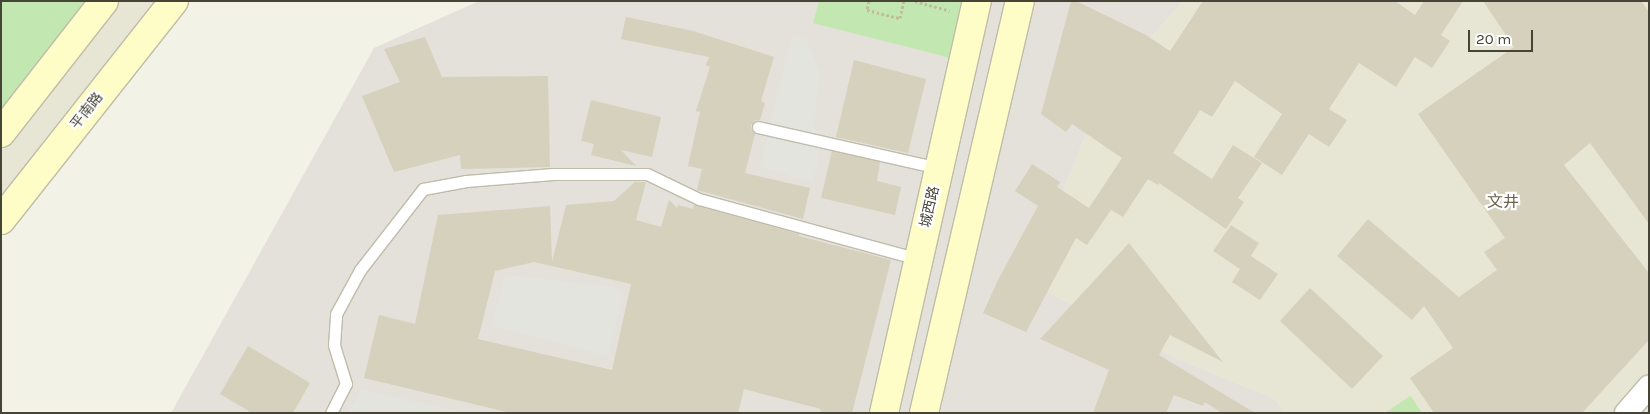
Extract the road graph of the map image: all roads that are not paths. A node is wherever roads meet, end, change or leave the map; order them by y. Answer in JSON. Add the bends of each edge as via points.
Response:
{"nodes":[{"id":1,"x":104,"y":1,"type":"edge"},
{"id":2,"x":174,"y":1,"type":"edge"},
{"id":3,"x":1020,"y":1,"type":"edge"},
{"id":4,"x":975,"y":9,"type":"edge"},
{"id":5,"x":758,"y":127,"type":"dead end"},
{"id":6,"x":1,"y":133,"type":"edge"},
{"id":7,"x":939,"y":168,"type":"junction"},
{"id":8,"x":1,"y":220,"type":"edge"},
{"id":9,"x":919,"y":259,"type":"junction"},
{"id":10,"x":1649,"y":387,"type":"edge"},
{"id":11,"x":331,"y":413,"type":"edge"},
{"id":12,"x":884,"y":413,"type":"edge"},
{"id":13,"x":924,"y":413,"type":"edge"},
{"id":14,"x":1626,"y":413,"type":"edge"}],
"edges":[{"from":1,"to":6,"type":"main road"},
{"from":2,"to":8,"type":"main road","name":"平南路"},
{"from":3,"to":13,"type":"main road"},
{"from":4,"to":7,"type":"main road","name":"城西路"},
{"from":5,"to":7,"type":"lane"},
{"from":7,"to":9,"type":"main road","name":"城西路"},
{"from":9,"to":11,"type":"lane","via":[[699,199],[647,174],[553,174],[466,181],[423,189],[360,270],[336,314],[334,345],[346,384]]},
{"from":9,"to":12,"type":"main road","name":"城西路"},
{"from":10,"to":14,"type":"street"}]}
